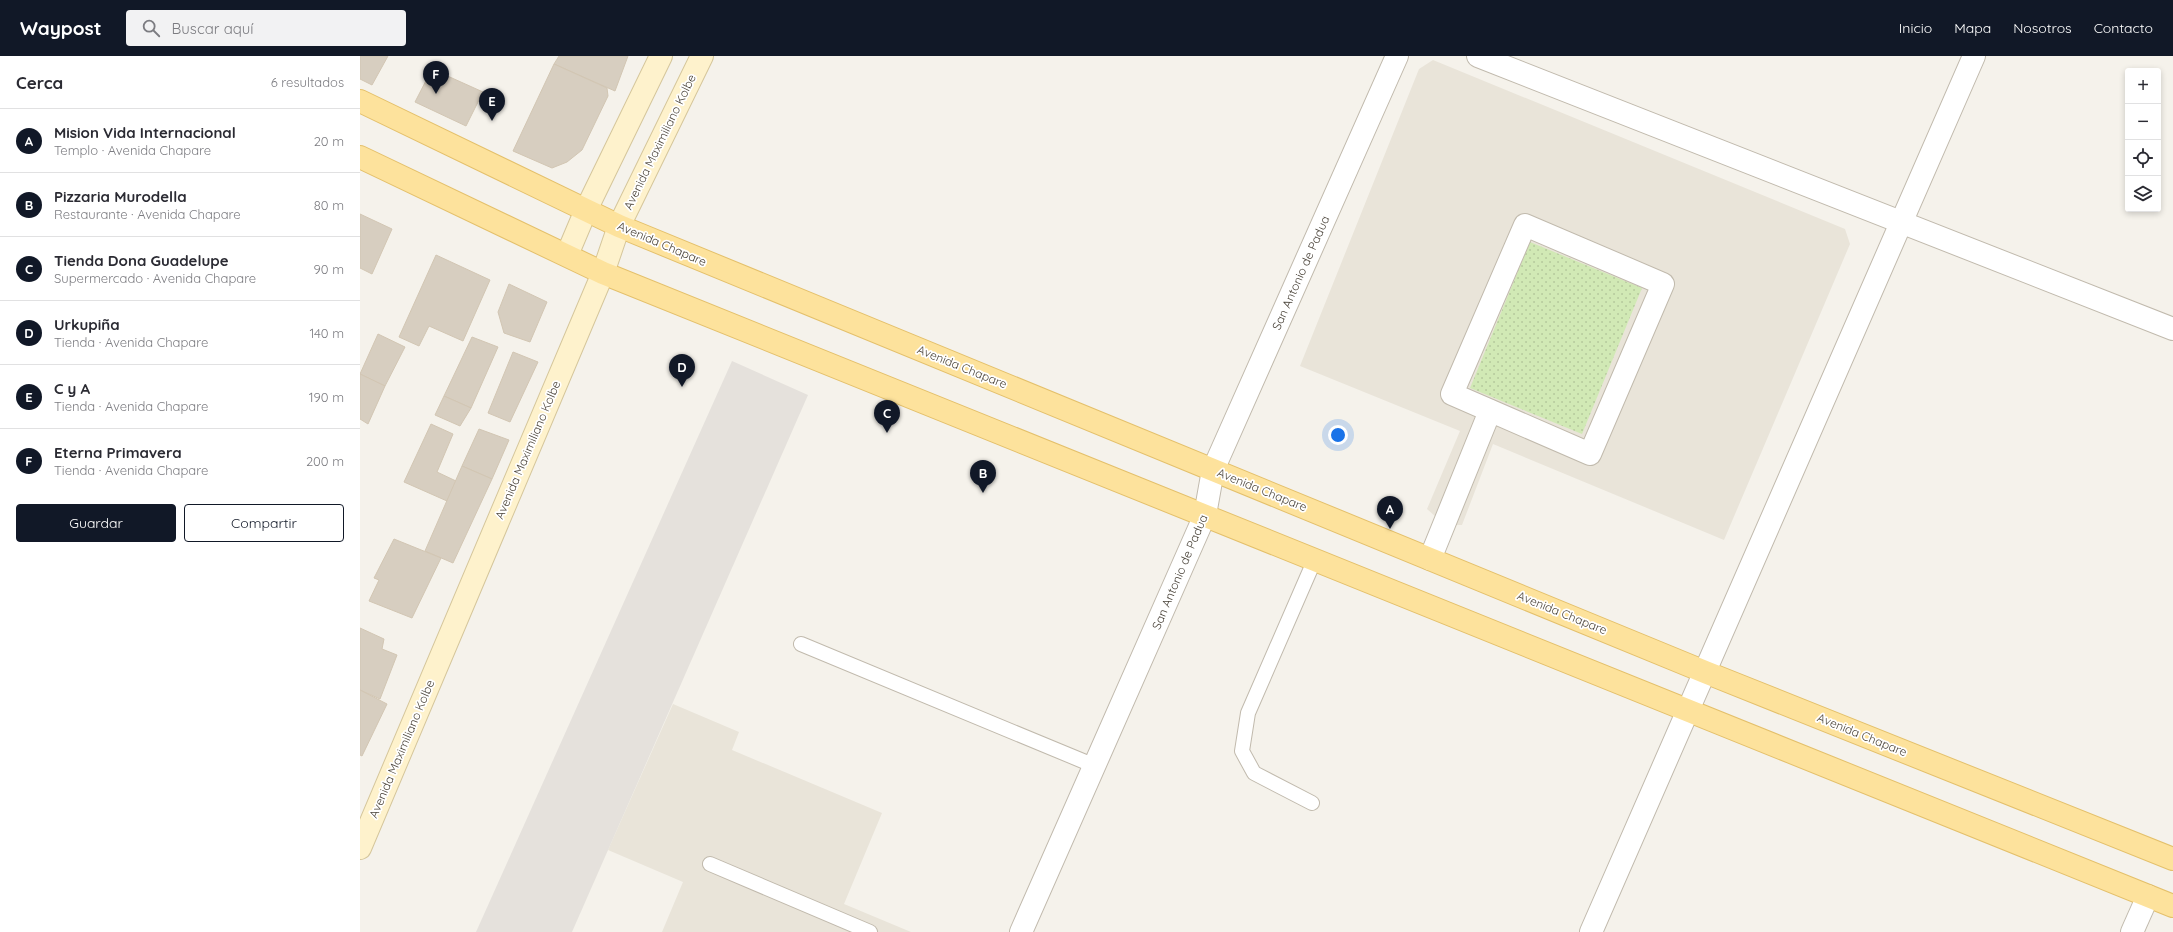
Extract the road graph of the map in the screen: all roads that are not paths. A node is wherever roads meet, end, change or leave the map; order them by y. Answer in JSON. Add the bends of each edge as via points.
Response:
{"nodes":[{"id":1,"x":661,"y":56,"type":"edge"},
{"id":2,"x":702,"y":56,"type":"edge"},
{"id":3,"x":1397,"y":56,"type":"edge"},
{"id":4,"x":1478,"y":56,"type":"edge"},
{"id":5,"x":1974,"y":56,"type":"edge"},
{"id":6,"x":360,"y":101,"type":"edge"},
{"id":7,"x":360,"y":158,"type":"edge"},
{"id":8,"x":586,"y":210,"type":"junction"},
{"id":9,"x":1901,"y":221,"type":"junction"},
{"id":10,"x":619,"y":226,"type":"junction"},
{"id":11,"x":567,"y":255,"type":"junction"},
{"id":12,"x":603,"y":273,"type":"junction"},
{"id":13,"x":2173,"y":329,"type":"edge"},
{"id":14,"x":1490,"y":411,"type":"junction"},
{"id":15,"x":1213,"y":470,"type":"junction"},
{"id":16,"x":1205,"y":515,"type":"junction"},
{"id":17,"x":1314,"y":559,"type":"junction"},
{"id":18,"x":1430,"y":559,"type":"junction"},
{"id":19,"x":801,"y":644,"type":"dead end"},
{"id":20,"x":1705,"y":672,"type":"junction"},
{"id":21,"x":1689,"y":710,"type":"junction"},
{"id":22,"x":1095,"y":766,"type":"junction"},
{"id":23,"x":1312,"y":802,"type":"dead end"},
{"id":24,"x":360,"y":848,"type":"edge"},
{"id":25,"x":2173,"y":858,"type":"edge"},
{"id":26,"x":710,"y":864,"type":"dead end"},
{"id":27,"x":2148,"y":896,"type":"junction"},
{"id":28,"x":2173,"y":906,"type":"edge"},
{"id":29,"x":870,"y":932,"type":"edge"},
{"id":30,"x":1021,"y":932,"type":"edge"},
{"id":31,"x":1591,"y":932,"type":"edge"},
{"id":32,"x":2132,"y":932,"type":"edge"}],
"edges":[{"from":1,"to":8,"type":"main road"},
{"from":2,"to":10,"type":"main road","name":"Avenida Maximiliano Kolbe"},
{"from":3,"to":15,"type":"street","name":"San Antonio de Padua"},
{"from":4,"to":9,"type":"street"},
{"from":5,"to":9,"type":"street"},
{"from":6,"to":8,"type":"main road","name":"Avenida Chapare"},
{"from":7,"to":11,"type":"main road"},
{"from":8,"to":10,"type":"main road","name":"Avenida Chapare"},
{"from":8,"to":11,"type":"main road"},
{"from":9,"to":13,"type":"street"},
{"from":9,"to":20,"type":"street"},
{"from":10,"to":12,"type":"main road","name":"Avenida Maximiliano Kolbe"},
{"from":10,"to":15,"type":"main road","name":"Avenida Chapare"},
{"from":11,"to":12,"type":"main road"},
{"from":12,"to":16,"type":"main road"},
{"from":12,"to":24,"type":"main road","name":"Avenida Maximiliano Kolbe"},
{"from":14,"to":14,"type":"street","via":[[1590,454],[1663,284],[1525,225],[1452,394]]},
{"from":14,"to":18,"type":"street"},
{"from":15,"to":16,"type":"street","name":"San Antonio de Padua"},
{"from":15,"to":18,"type":"main road","name":"Avenida Chapare"},
{"from":16,"to":17,"type":"main road"},
{"from":16,"to":22,"type":"street","name":"San Antonio de Padua"},
{"from":17,"to":21,"type":"main road"},
{"from":17,"to":23,"type":"lane","via":[[1248,713],[1242,751],[1254,773]]},
{"from":18,"to":20,"type":"main road","name":"Avenida Chapare"},
{"from":19,"to":22,"type":"lane"},
{"from":20,"to":21,"type":"street"},
{"from":20,"to":25,"type":"main road","name":"Avenida Chapare"},
{"from":21,"to":27,"type":"main road"},
{"from":21,"to":31,"type":"street"},
{"from":22,"to":30,"type":"street","name":"San Antonio de Padua"},
{"from":26,"to":29,"type":"lane"},
{"from":27,"to":28,"type":"main road"},
{"from":27,"to":32,"type":"street"}]}
